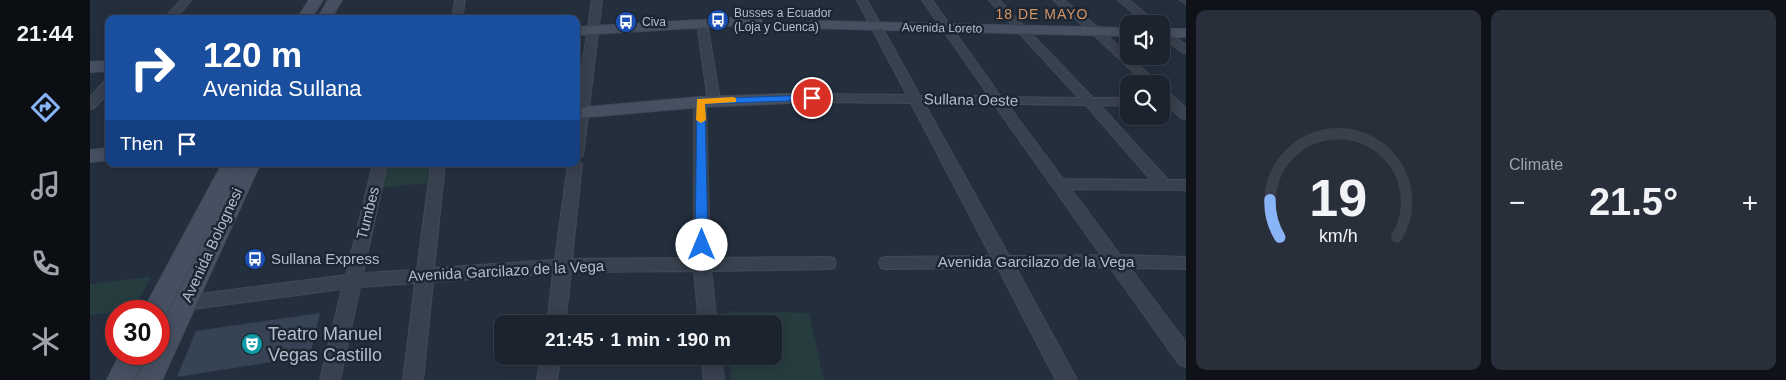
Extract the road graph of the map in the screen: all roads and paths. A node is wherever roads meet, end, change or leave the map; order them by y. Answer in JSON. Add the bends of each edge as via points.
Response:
{"nodes":[{"id":1,"x":186,"y":0,"type":"edge"},
{"id":2,"x":316,"y":0,"type":"edge"},
{"id":3,"x":335,"y":0,"type":"edge"},
{"id":4,"x":460,"y":0,"type":"edge"},
{"id":5,"x":597,"y":0,"type":"edge"},
{"id":6,"x":862,"y":0,"type":"edge"},
{"id":7,"x":927,"y":0,"type":"edge"},
{"id":8,"x":994,"y":0,"type":"edge"},
{"id":9,"x":1058,"y":0,"type":"edge"},
{"id":10,"x":1123,"y":0,"type":"edge"},
{"id":11,"x":173,"y":15,"type":"edge"},
{"id":12,"x":307,"y":15,"type":"edge"},
{"id":13,"x":326,"y":15,"type":"edge"},
{"id":14,"x":458,"y":15,"type":"edge"},
{"id":15,"x":1142,"y":15,"type":"edge"},
{"id":16,"x":755,"y":21,"type":"dead end"},
{"id":17,"x":702,"y":23,"type":"junction"},
{"id":18,"x":816,"y":25,"type":"dead end"},
{"id":19,"x":877,"y":27,"type":"junction"},
{"id":20,"x":948,"y":28,"type":"junction"},
{"id":21,"x":592,"y":30,"type":"junction"},
{"id":22,"x":1022,"y":30,"type":"junction"},
{"id":23,"x":580,"y":31,"type":"edge"},
{"id":24,"x":1096,"y":31,"type":"junction"},
{"id":25,"x":1170,"y":31,"type":"edge"},
{"id":26,"x":1120,"y":32,"type":"edge"},
{"id":27,"x":1186,"y":33,"type":"edge"},
{"id":28,"x":1170,"y":38,"type":"edge"},
{"id":29,"x":1186,"y":50,"type":"edge"},
{"id":30,"x":105,"y":66,"type":"edge"},
{"id":31,"x":90,"y":67,"type":"edge"},
{"id":32,"x":1142,"y":75,"type":"edge"},
{"id":33,"x":105,"y":88,"type":"edge"},
{"id":34,"x":812,"y":98,"type":"joint"},
{"id":35,"x":915,"y":100,"type":"junction"},
{"id":36,"x":998,"y":100,"type":"junction"},
{"id":37,"x":707,"y":101,"type":"junction"},
{"id":38,"x":1090,"y":102,"type":"junction"},
{"id":39,"x":1120,"y":102,"type":"edge"},
{"id":40,"x":90,"y":105,"type":"edge"},
{"id":41,"x":1170,"y":105,"type":"edge"},
{"id":42,"x":580,"y":106,"type":"edge"},
{"id":43,"x":580,"y":112,"type":"edge"},
{"id":44,"x":1186,"y":115,"type":"edge"},
{"id":45,"x":105,"y":154,"type":"edge"},
{"id":46,"x":90,"y":156,"type":"edge"},
{"id":47,"x":229,"y":167,"type":"edge"},
{"id":48,"x":249,"y":167,"type":"edge"},
{"id":49,"x":379,"y":167,"type":"edge"},
{"id":50,"x":438,"y":167,"type":"edge"},
{"id":51,"x":575,"y":167,"type":"edge"},
{"id":52,"x":1059,"y":184,"type":"junction"},
{"id":53,"x":1164,"y":185,"type":"junction"},
{"id":54,"x":1186,"y":185,"type":"edge"},
{"id":55,"x":1116,"y":261,"type":"junction"},
{"id":56,"x":1003,"y":262,"type":"junction"},
{"id":57,"x":702,"y":263,"type":"junction"},
{"id":58,"x":828,"y":263,"type":"dead end"},
{"id":59,"x":887,"y":263,"type":"dead end"},
{"id":60,"x":1186,"y":263,"type":"edge"},
{"id":61,"x":564,"y":266,"type":"junction"},
{"id":62,"x":424,"y":274,"type":"junction"},
{"id":63,"x":352,"y":281,"type":"junction"},
{"id":64,"x":161,"y":300,"type":"edge"},
{"id":65,"x":185,"y":303,"type":"junction"},
{"id":66,"x":557,"y":315,"type":"edge"},
{"id":67,"x":707,"y":315,"type":"edge"},
{"id":68,"x":1186,"y":358,"type":"edge"},
{"id":69,"x":128,"y":365,"type":"edge"},
{"id":70,"x":550,"y":365,"type":"edge"},
{"id":71,"x":712,"y":365,"type":"edge"},
{"id":72,"x":120,"y":380,"type":"edge"},
{"id":73,"x":149,"y":380,"type":"edge"},
{"id":74,"x":330,"y":380,"type":"edge"},
{"id":75,"x":413,"y":380,"type":"edge"},
{"id":76,"x":547,"y":380,"type":"edge"},
{"id":77,"x":714,"y":380,"type":"edge"},
{"id":78,"x":1067,"y":380,"type":"edge"}],
"edges":[{"from":1,"to":11,"type":"street"},
{"from":2,"to":12,"type":"main road"},
{"from":3,"to":13,"type":"main road"},
{"from":4,"to":14,"type":"street"},
{"from":5,"to":21,"type":"street"},
{"from":6,"to":19,"type":"street"},
{"from":7,"to":20,"type":"street"},
{"from":8,"to":22,"type":"street"},
{"from":9,"to":24,"type":"street"},
{"from":10,"to":15,"type":"street"},
{"from":16,"to":17,"type":"main road"},
{"from":17,"to":21,"type":"main road"},
{"from":17,"to":37,"type":"street"},
{"from":18,"to":19,"type":"main road","name":"Avenida Loreto"},
{"from":19,"to":20,"type":"main road","name":"Avenida Loreto"},
{"from":19,"to":35,"type":"street"},
{"from":20,"to":22,"type":"main road","name":"Avenida Loreto"},
{"from":20,"to":36,"type":"street"},
{"from":21,"to":23,"type":"main road"},
{"from":21,"to":42,"type":"street"},
{"from":22,"to":24,"type":"main road","name":"Avenida Loreto"},
{"from":22,"to":38,"type":"street"},
{"from":24,"to":26,"type":"main road","name":"Avenida Loreto"},
{"from":24,"to":32,"type":"street"},
{"from":25,"to":27,"type":"main road"},
{"from":28,"to":29,"type":"street"},
{"from":30,"to":31,"type":"main road"},
{"from":33,"to":40,"type":"street"},
{"from":34,"to":35,"type":"street","name":"Sullana Oeste"},
{"from":34,"to":37,"type":"main road"},
{"from":35,"to":36,"type":"street","name":"Sullana Oeste"},
{"from":35,"to":56,"type":"street"},
{"from":36,"to":38,"type":"street","name":"Sullana Oeste"},
{"from":36,"to":52,"type":"street"},
{"from":37,"to":43,"type":"main road"},
{"from":37,"to":57,"type":"street"},
{"from":38,"to":39,"type":"street","name":"Sullana Oeste"},
{"from":38,"to":53,"type":"street"},
{"from":41,"to":44,"type":"street"},
{"from":45,"to":46,"type":"main road"},
{"from":47,"to":64,"type":"main road","name":"Avenida Bolognesi"},
{"from":48,"to":65,"type":"main road","name":"Avenida Bolognesi"},
{"from":49,"to":63,"type":"street","name":"Tumbes"},
{"from":50,"to":62,"type":"street"},
{"from":51,"to":61,"type":"street"},
{"from":52,"to":53,"type":"street"},
{"from":52,"to":55,"type":"street"},
{"from":53,"to":54,"type":"street"},
{"from":55,"to":56,"type":"street","name":"Avenida Garcilazo de la Vega"},
{"from":55,"to":60,"type":"street","name":"Avenida Garcilazo de la Vega"},
{"from":55,"to":68,"type":"street"},
{"from":56,"to":59,"type":"street","name":"Avenida Garcilazo de la Vega"},
{"from":56,"to":78,"type":"street"},
{"from":57,"to":58,"type":"street","name":"Avenida Garcilazo de la Vega"},
{"from":57,"to":61,"type":"street","name":"Avenida Garcilazo de la Vega"},
{"from":57,"to":67,"type":"street"},
{"from":61,"to":62,"type":"street","name":"Avenida Garcilazo de la Vega"},
{"from":61,"to":66,"type":"street"},
{"from":62,"to":63,"type":"street","name":"Avenida Garcilazo de la Vega"},
{"from":62,"to":75,"type":"street"},
{"from":63,"to":65,"type":"street","name":"Avenida Garcilazo de la Vega"},
{"from":63,"to":74,"type":"street","name":"Tumbes"},
{"from":65,"to":73,"type":"main road","name":"Avenida Bolognesi"},
{"from":69,"to":72,"type":"main road"},
{"from":70,"to":76,"type":"street"},
{"from":71,"to":77,"type":"street"}]}
